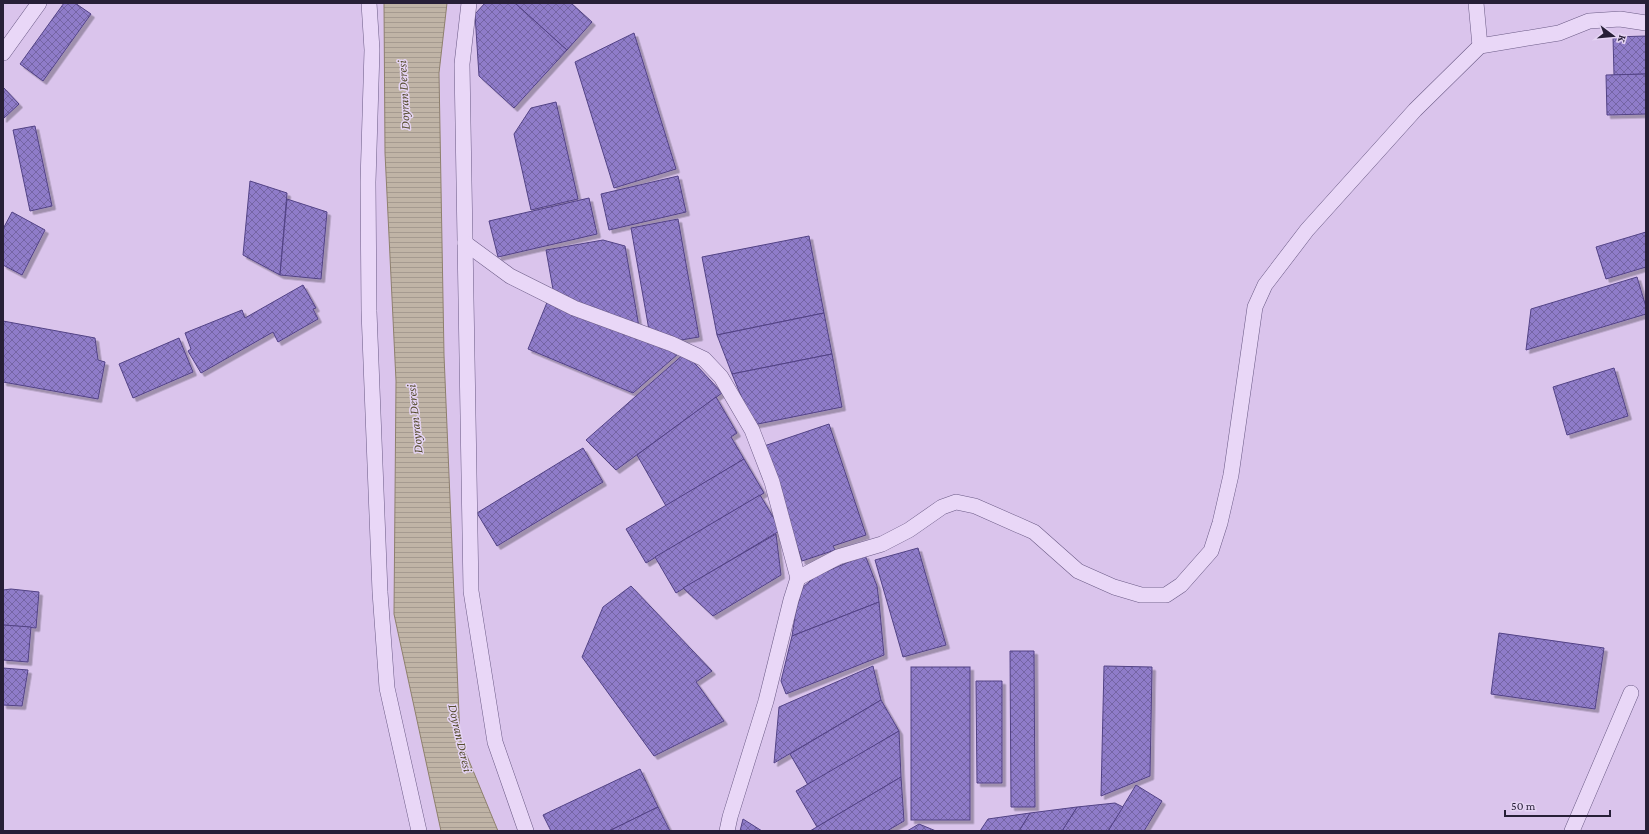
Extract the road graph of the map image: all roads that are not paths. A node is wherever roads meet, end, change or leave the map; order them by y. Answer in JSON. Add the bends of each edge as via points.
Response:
{"nodes":[{"id":1,"x":39,"y":3,"type":"edge"},
{"id":2,"x":369,"y":3,"type":"edge"},
{"id":3,"x":469,"y":3,"type":"edge"},
{"id":4,"x":1476,"y":3,"type":"edge"},
{"id":5,"x":1646,"y":23,"type":"edge"},
{"id":6,"x":1480,"y":46,"type":"junction"},
{"id":7,"x":3,"y":53,"type":"edge"},
{"id":8,"x":465,"y":243,"type":"junction"},
{"id":9,"x":798,"y":578,"type":"junction"},
{"id":10,"x":1631,"y":693,"type":"dead end"},
{"id":11,"x":419,"y":831,"type":"edge"},
{"id":12,"x":526,"y":831,"type":"edge"},
{"id":13,"x":727,"y":831,"type":"edge"},
{"id":14,"x":1572,"y":831,"type":"edge"}],
"edges":[{"from":1,"to":7,"type":"street"},
{"from":2,"to":11,"type":"street","via":[[372,50],[368,182],[369,311],[380,592],[387,688]]},
{"from":3,"to":8,"type":"street","via":[[462,64]]},
{"from":4,"to":6,"type":"street"},
{"from":5,"to":6,"type":"street","via":[[1620,20],[1589,21],[1559,33]]},
{"from":6,"to":9,"type":"street","via":[[1415,110],[1307,230],[1265,285],[1255,307],[1231,475],[1220,523],[1211,551],[1181,585],[1166,594],[1141,595],[1114,587],[1078,571],[1034,532],[975,506],[956,502],[942,507],[909,530],[882,544],[838,557]]},
{"from":8,"to":9,"type":"street","via":[[510,276],[574,308],[672,344],[704,359],[717,372],[752,430],[772,482]]},
{"from":8,"to":12,"type":"street","via":[[471,591],[495,742]]},
{"from":9,"to":13,"type":"street","via":[[790,600],[766,702]]},
{"from":10,"to":14,"type":"street"}]}
